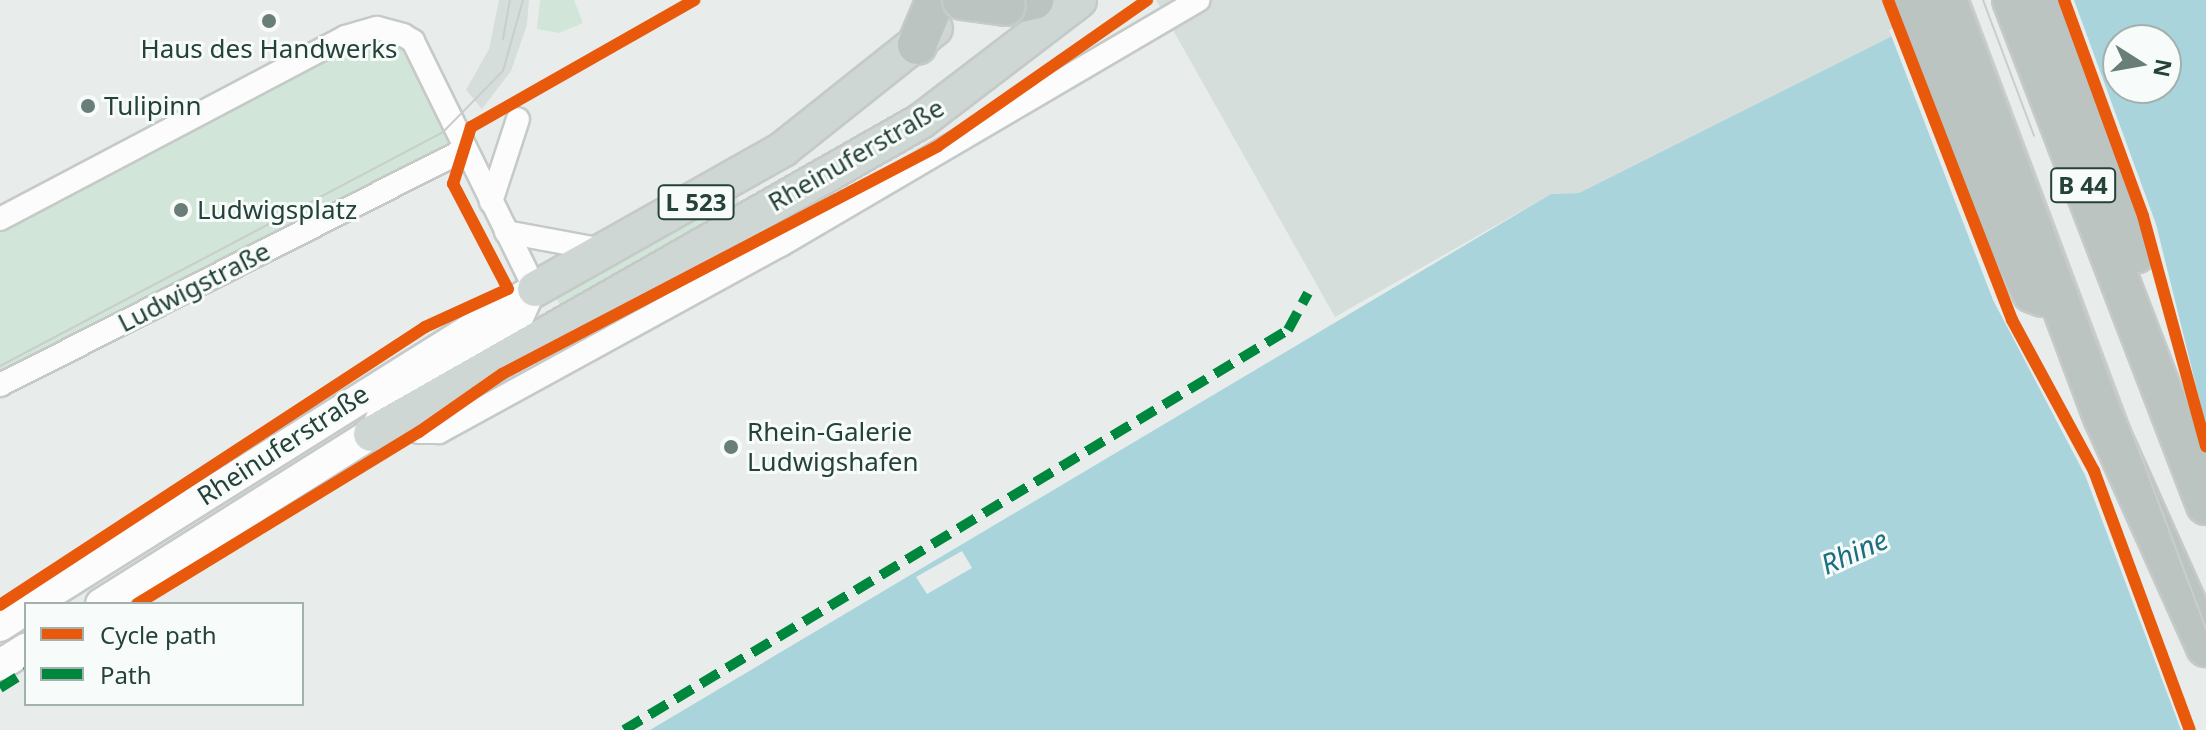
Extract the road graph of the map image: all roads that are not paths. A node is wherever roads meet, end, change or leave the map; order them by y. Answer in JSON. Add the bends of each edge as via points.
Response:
{"nodes":[{"id":1,"x":936,"y":0,"type":"edge"},
{"id":2,"x":963,"y":0,"type":"edge"},
{"id":3,"x":1079,"y":0,"type":"edge"},
{"id":4,"x":1198,"y":0,"type":"edge"},
{"id":5,"x":1907,"y":0,"type":"edge"},
{"id":6,"x":1947,"y":0,"type":"edge"},
{"id":7,"x":2012,"y":0,"type":"edge"},
{"id":8,"x":2046,"y":0,"type":"edge"},
{"id":9,"x":1020,"y":3,"type":"edge"},
{"id":10,"x":917,"y":45,"type":"junction"},
{"id":11,"x":518,"y":119,"type":"dead end"},
{"id":12,"x":464,"y":150,"type":"junction"},
{"id":13,"x":491,"y":202,"type":"junction"},
{"id":14,"x":0,"y":219,"type":"edge"},
{"id":15,"x":506,"y":232,"type":"junction"},
{"id":16,"x":606,"y":251,"type":"junction"},
{"id":17,"x":535,"y":289,"type":"junction"},
{"id":18,"x":2061,"y":303,"type":"junction"},
{"id":19,"x":2152,"y":375,"type":"junction"},
{"id":20,"x":0,"y":385,"type":"edge"},
{"id":21,"x":419,"y":432,"type":"dead end"},
{"id":22,"x":371,"y":434,"type":"junction"},
{"id":23,"x":2206,"y":505,"type":"edge"},
{"id":24,"x":36,"y":602,"type":"edge"},
{"id":25,"x":104,"y":602,"type":"edge"},
{"id":26,"x":24,"y":610,"type":"edge"},
{"id":27,"x":0,"y":626,"type":"edge"},
{"id":28,"x":2206,"y":647,"type":"edge"},
{"id":29,"x":24,"y":650,"type":"edge"},
{"id":30,"x":0,"y":665,"type":"edge"}],
"edges":[{"from":1,"to":10,"type":"highway"},
{"from":2,"to":9,"type":"highway","bridge":true},
{"from":2,"to":10,"type":"main road","name":"Rheinuferstraße","number":"L 523"},
{"from":3,"to":22,"type":"main road","name":"Rheinuferstraße","number":"L 523","via":[[973,86]]},
{"from":4,"to":21,"type":"street","via":[[781,245],[439,432]]},
{"from":5,"to":18,"type":"highway","via":[[2032,293]]},
{"from":6,"to":18,"type":"highway","number":"B 44"},
{"from":7,"to":19,"type":"highway","number":"B 44"},
{"from":8,"to":19,"type":"highway","via":[[2139,265],[2151,311]]},
{"from":10,"to":16,"type":"main road","name":"Rheinuferstraße","number":"L 523","via":[[783,149]]},
{"from":11,"to":13,"type":"street"},
{"from":12,"to":13,"type":"street"},
{"from":12,"to":14,"type":"street","via":[[413,41],[377,28],[345,37]]},
{"from":12,"to":20,"type":"street","name":"Ludwigstraße"},
{"from":13,"to":15,"type":"street"},
{"from":15,"to":16,"type":"street"},
{"from":15,"to":17,"type":"street"},
{"from":16,"to":17,"type":"main road","name":"Rheinuferstraße","number":"L 523"},
{"from":17,"to":22,"type":"street","name":"Rheinuferstraße","via":[[521,320],[382,405]]},
{"from":17,"to":24,"type":"main road","name":"Rheinuferstraße","number":"L 523"},
{"from":18,"to":28,"type":"highway","number":"B 44"},
{"from":19,"to":23,"type":"highway","number":"B 44"},
{"from":22,"to":25,"type":"main road","name":"Rheinuferstraße","number":"L 523"},
{"from":26,"to":27,"type":"main road"},
{"from":29,"to":30,"type":"main road"}]}
